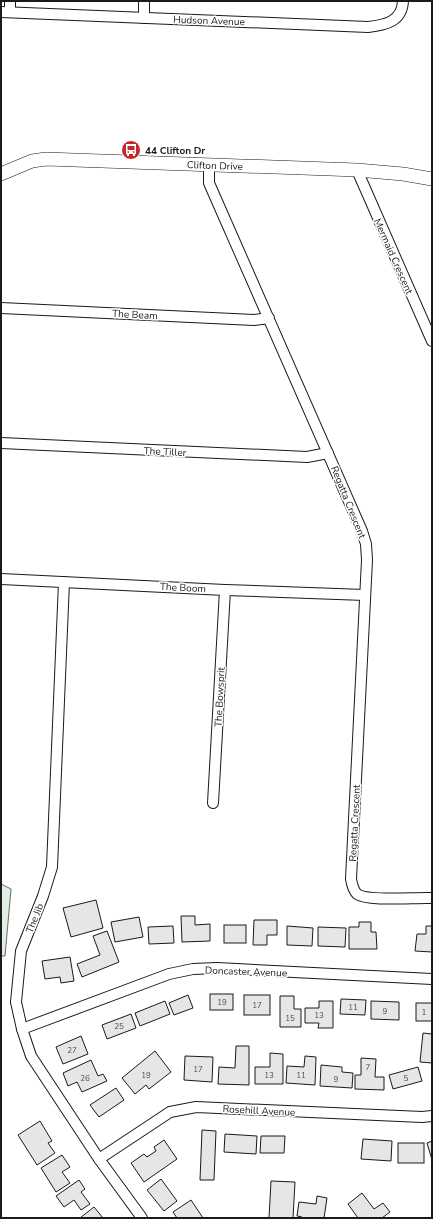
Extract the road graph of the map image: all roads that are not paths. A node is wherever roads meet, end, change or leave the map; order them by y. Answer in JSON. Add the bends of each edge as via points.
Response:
{"nodes":[{"id":1,"x":10,"y":1,"type":"edge"},
{"id":2,"x":144,"y":1,"type":"edge"},
{"id":3,"x":403,"y":1,"type":"edge"},
{"id":4,"x":5,"y":12,"type":"edge"},
{"id":5,"x":144,"y":18,"type":"junction"},
{"id":6,"x":208,"y":165,"type":"junction"},
{"id":7,"x":358,"y":170,"type":"junction"},
{"id":8,"x":1,"y":174,"type":"edge"},
{"id":9,"x":432,"y":179,"type":"edge"},
{"id":10,"x":1,"y":308,"type":"edge"},
{"id":11,"x":269,"y":318,"type":"junction"},
{"id":12,"x":432,"y":341,"type":"edge"},
{"id":13,"x":1,"y":444,"type":"edge"},
{"id":14,"x":328,"y":453,"type":"junction"},
{"id":15,"x":1,"y":579,"type":"edge"},
{"id":16,"x":64,"y":582,"type":"junction"},
{"id":17,"x":225,"y":590,"type":"junction"},
{"id":18,"x":365,"y":595,"type":"junction"},
{"id":19,"x":213,"y":803,"type":"dead end"},
{"id":20,"x":432,"y":898,"type":"edge"},
{"id":21,"x":432,"y":979,"type":"edge"},
{"id":22,"x":22,"y":1029,"type":"junction"},
{"id":23,"x":432,"y":1116,"type":"edge"},
{"id":24,"x":99,"y":1159,"type":"junction"},
{"id":25,"x":142,"y":1218,"type":"edge"}],
"edges":[{"from":1,"to":4,"type":"street"},
{"from":2,"to":5,"type":"street"},
{"from":3,"to":5,"type":"street","name":"Hudson Avenue","via":[[403,8],[395,20],[368,27]]},
{"from":4,"to":5,"type":"street","name":"Hudson Avenue"},
{"from":6,"to":7,"type":"street","name":"Clifton Drive"},
{"from":6,"to":8,"type":"street","name":"Clifton Drive","via":[[46,159],[32,161]]},
{"from":6,"to":11,"type":"street","name":"Regatta Crescent","via":[[209,183]]},
{"from":7,"to":9,"type":"street","name":"Clifton Drive"},
{"from":7,"to":12,"type":"street","name":"Mermaid Crescent"},
{"from":10,"to":11,"type":"street","name":"The Beam","via":[[254,320]]},
{"from":11,"to":14,"type":"street","name":"Regatta Crescent"},
{"from":13,"to":14,"type":"street","name":"The Tiller","via":[[307,457]]},
{"from":14,"to":18,"type":"street","name":"Regatta Crescent","via":[[366,544]]},
{"from":15,"to":16,"type":"street","name":"The Boom"},
{"from":16,"to":17,"type":"street","name":"The Boom"},
{"from":16,"to":22,"type":"street","name":"The Jib","via":[[52,867],[21,950],[16,1002]]},
{"from":17,"to":18,"type":"street","name":"The Boom"},
{"from":17,"to":19,"type":"street","name":"The Bowsprit"},
{"from":18,"to":20,"type":"street","name":"Regatta Crescent","via":[[351,879],[353,889],[358,894],[371,898]]},
{"from":21,"to":22,"type":"street","name":"Doncaster Avenue","via":[[217,968],[193,969],[169,974]]},
{"from":22,"to":24,"type":"street","name":"The Jib","via":[[31,1056]]},
{"from":23,"to":24,"type":"street","name":"Rosehill Avenue","via":[[422,1118],[196,1107],[170,1112]]},
{"from":24,"to":25,"type":"street","name":"The Jib"}]}
